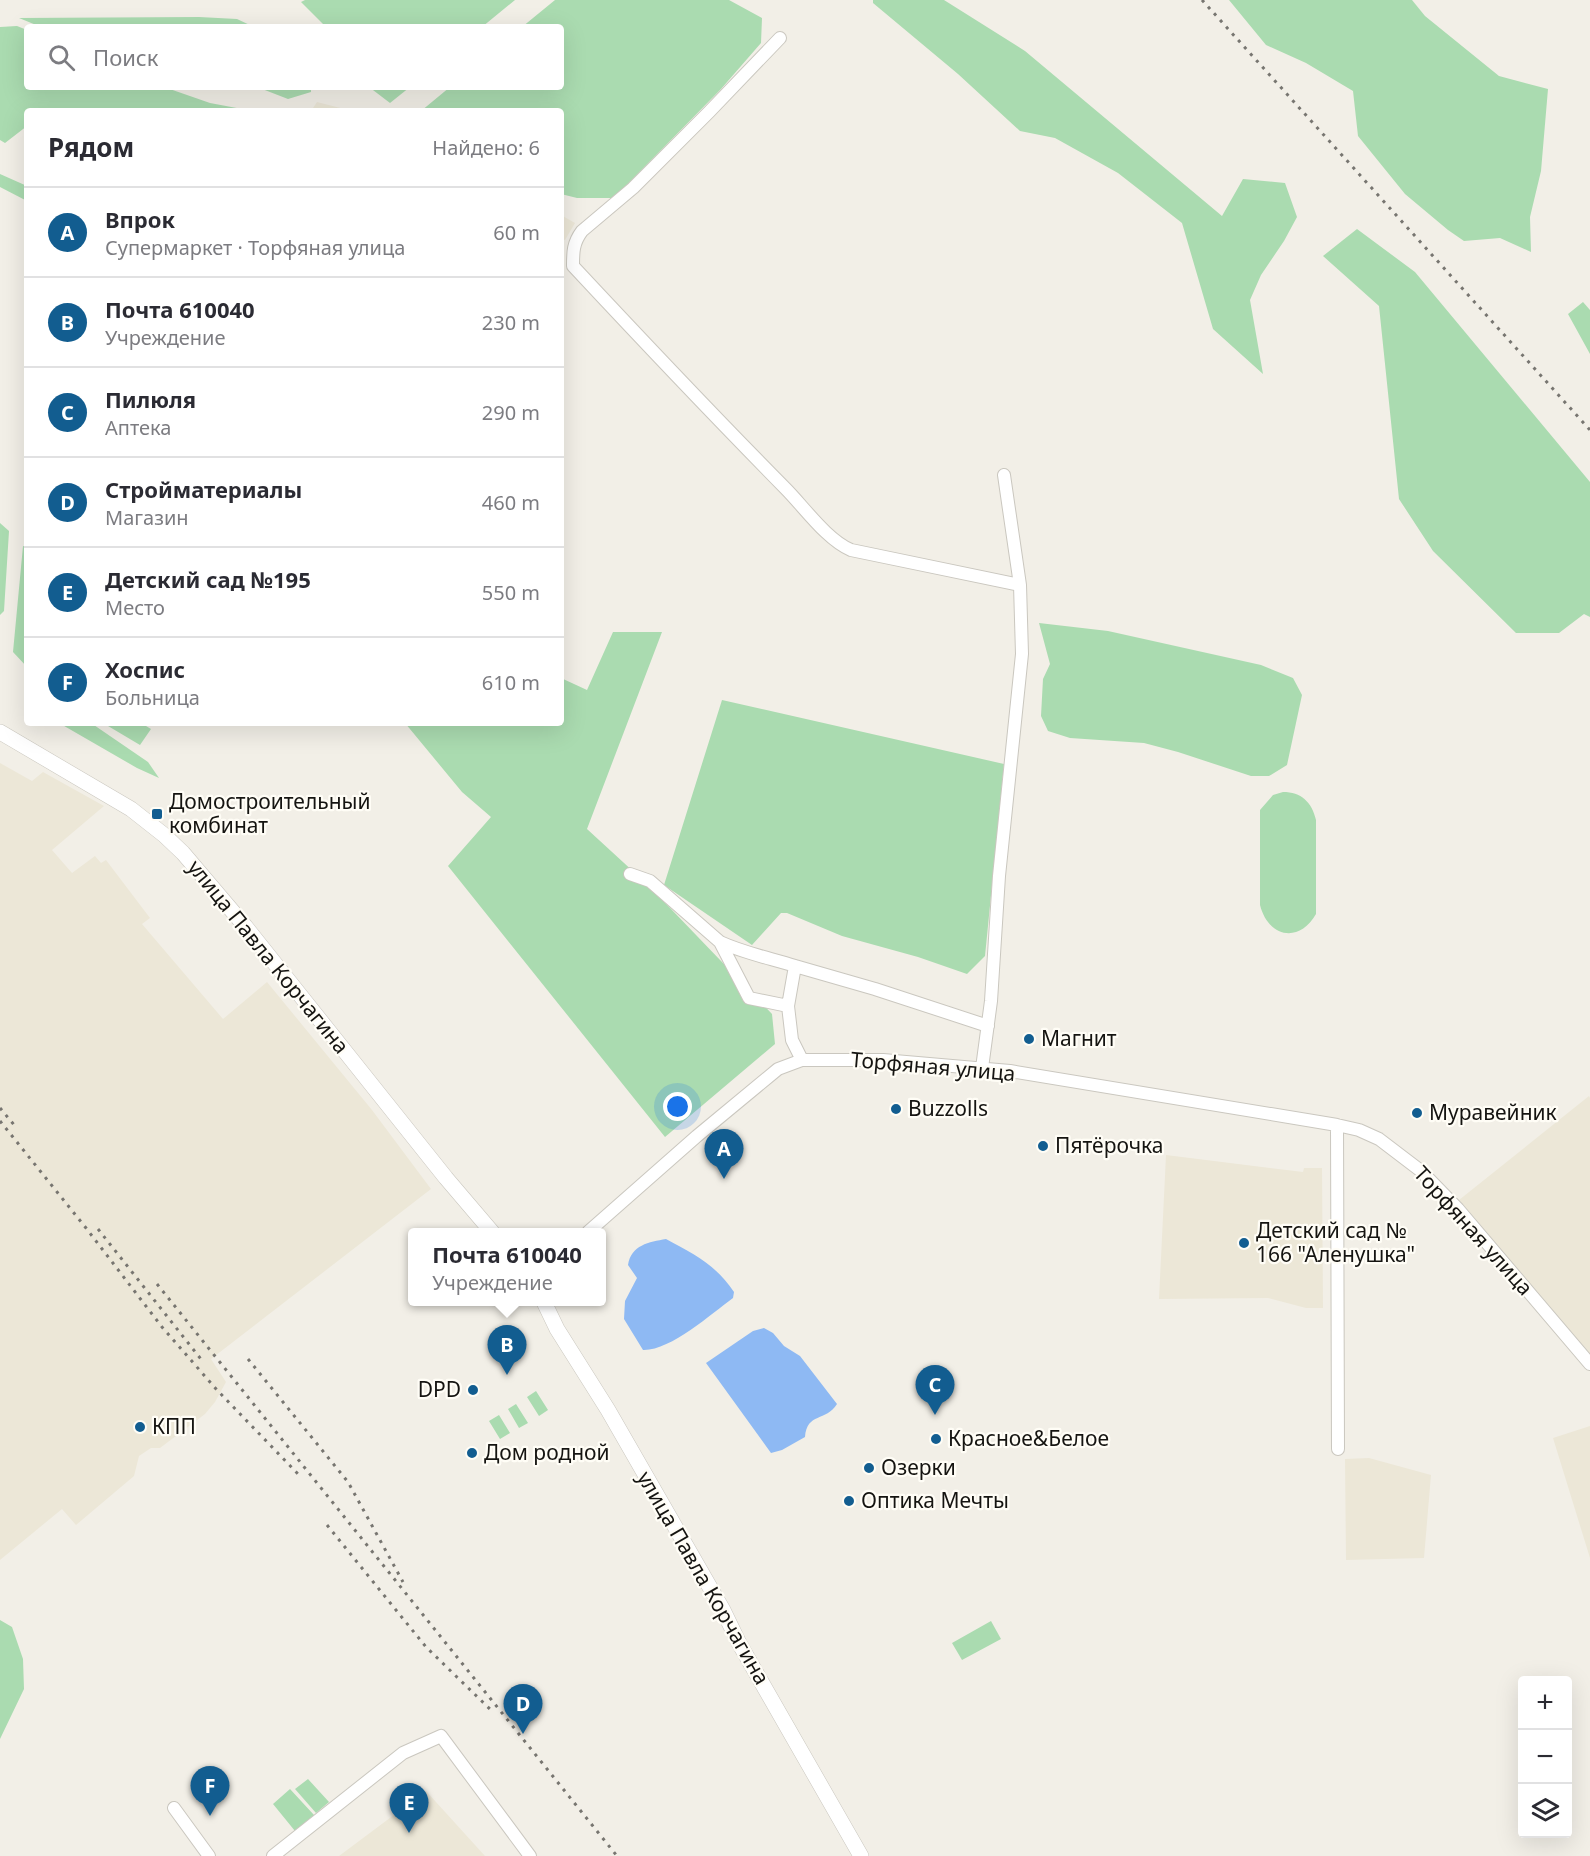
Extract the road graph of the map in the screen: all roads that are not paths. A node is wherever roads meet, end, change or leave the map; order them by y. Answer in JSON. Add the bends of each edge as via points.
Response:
{"nodes":[{"id":1,"x":780,"y":38,"type":"dead end"},
{"id":2,"x":1004,"y":475,"type":"dead end"},
{"id":3,"x":1020,"y":585,"type":"junction"},
{"id":4,"x":0,"y":732,"type":"edge"},
{"id":5,"x":630,"y":874,"type":"dead end"},
{"id":6,"x":720,"y":942,"type":"junction"},
{"id":7,"x":795,"y":966,"type":"junction"},
{"id":8,"x":788,"y":1006,"type":"junction"},
{"id":9,"x":988,"y":1026,"type":"junction"},
{"id":10,"x":802,"y":1060,"type":"junction"},
{"id":11,"x":982,"y":1068,"type":"junction"},
{"id":12,"x":1337,"y":1125,"type":"junction"},
{"id":13,"x":488,"y":1228,"type":"edge"},
{"id":14,"x":594,"y":1228,"type":"edge"},
{"id":15,"x":546,"y":1306,"type":"edge"},
{"id":16,"x":1590,"y":1364,"type":"edge"},
{"id":17,"x":1338,"y":1449,"type":"dead end"},
{"id":18,"x":174,"y":1809,"type":"dead end"},
{"id":19,"x":524,"y":1854,"type":"edge"},
{"id":20,"x":209,"y":1856,"type":"edge"},
{"id":21,"x":273,"y":1856,"type":"edge"},
{"id":22,"x":861,"y":1856,"type":"edge"}],
"edges":[{"from":1,"to":3,"type":"street","via":[[633,188],[582,231],[573,249],[573,266],[684,386],[843,546]]},
{"from":2,"to":3,"type":"street"},
{"from":3,"to":9,"type":"street","via":[[1021,681],[999,876]]},
{"from":4,"to":13,"type":"main road","name":"улица Павла Корчагина","via":[[131,809],[183,853]]},
{"from":5,"to":6,"type":"street","via":[[650,881]]},
{"from":6,"to":7,"type":"street","via":[[741,952]]},
{"from":6,"to":8,"type":"street","via":[[750,998]]},
{"from":7,"to":8,"type":"street"},
{"from":7,"to":9,"type":"street"},
{"from":8,"to":10,"type":"street","via":[[792,1040]]},
{"from":9,"to":11,"type":"street"},
{"from":10,"to":11,"type":"street","name":"Торфяная улица","via":[[883,1060]]},
{"from":10,"to":14,"type":"street","name":"Торфяная улица","via":[[778,1069]]},
{"from":11,"to":12,"type":"street","name":"Торфяная улица"},
{"from":12,"to":16,"type":"street","name":"Торфяная улица","via":[[1380,1139],[1421,1171]]},
{"from":12,"to":17,"type":"street"},
{"from":15,"to":22,"type":"main road","name":"улица Павла Корчагина"},
{"from":18,"to":20,"type":"street"},
{"from":19,"to":21,"type":"street","via":[[441,1736]]}]}
